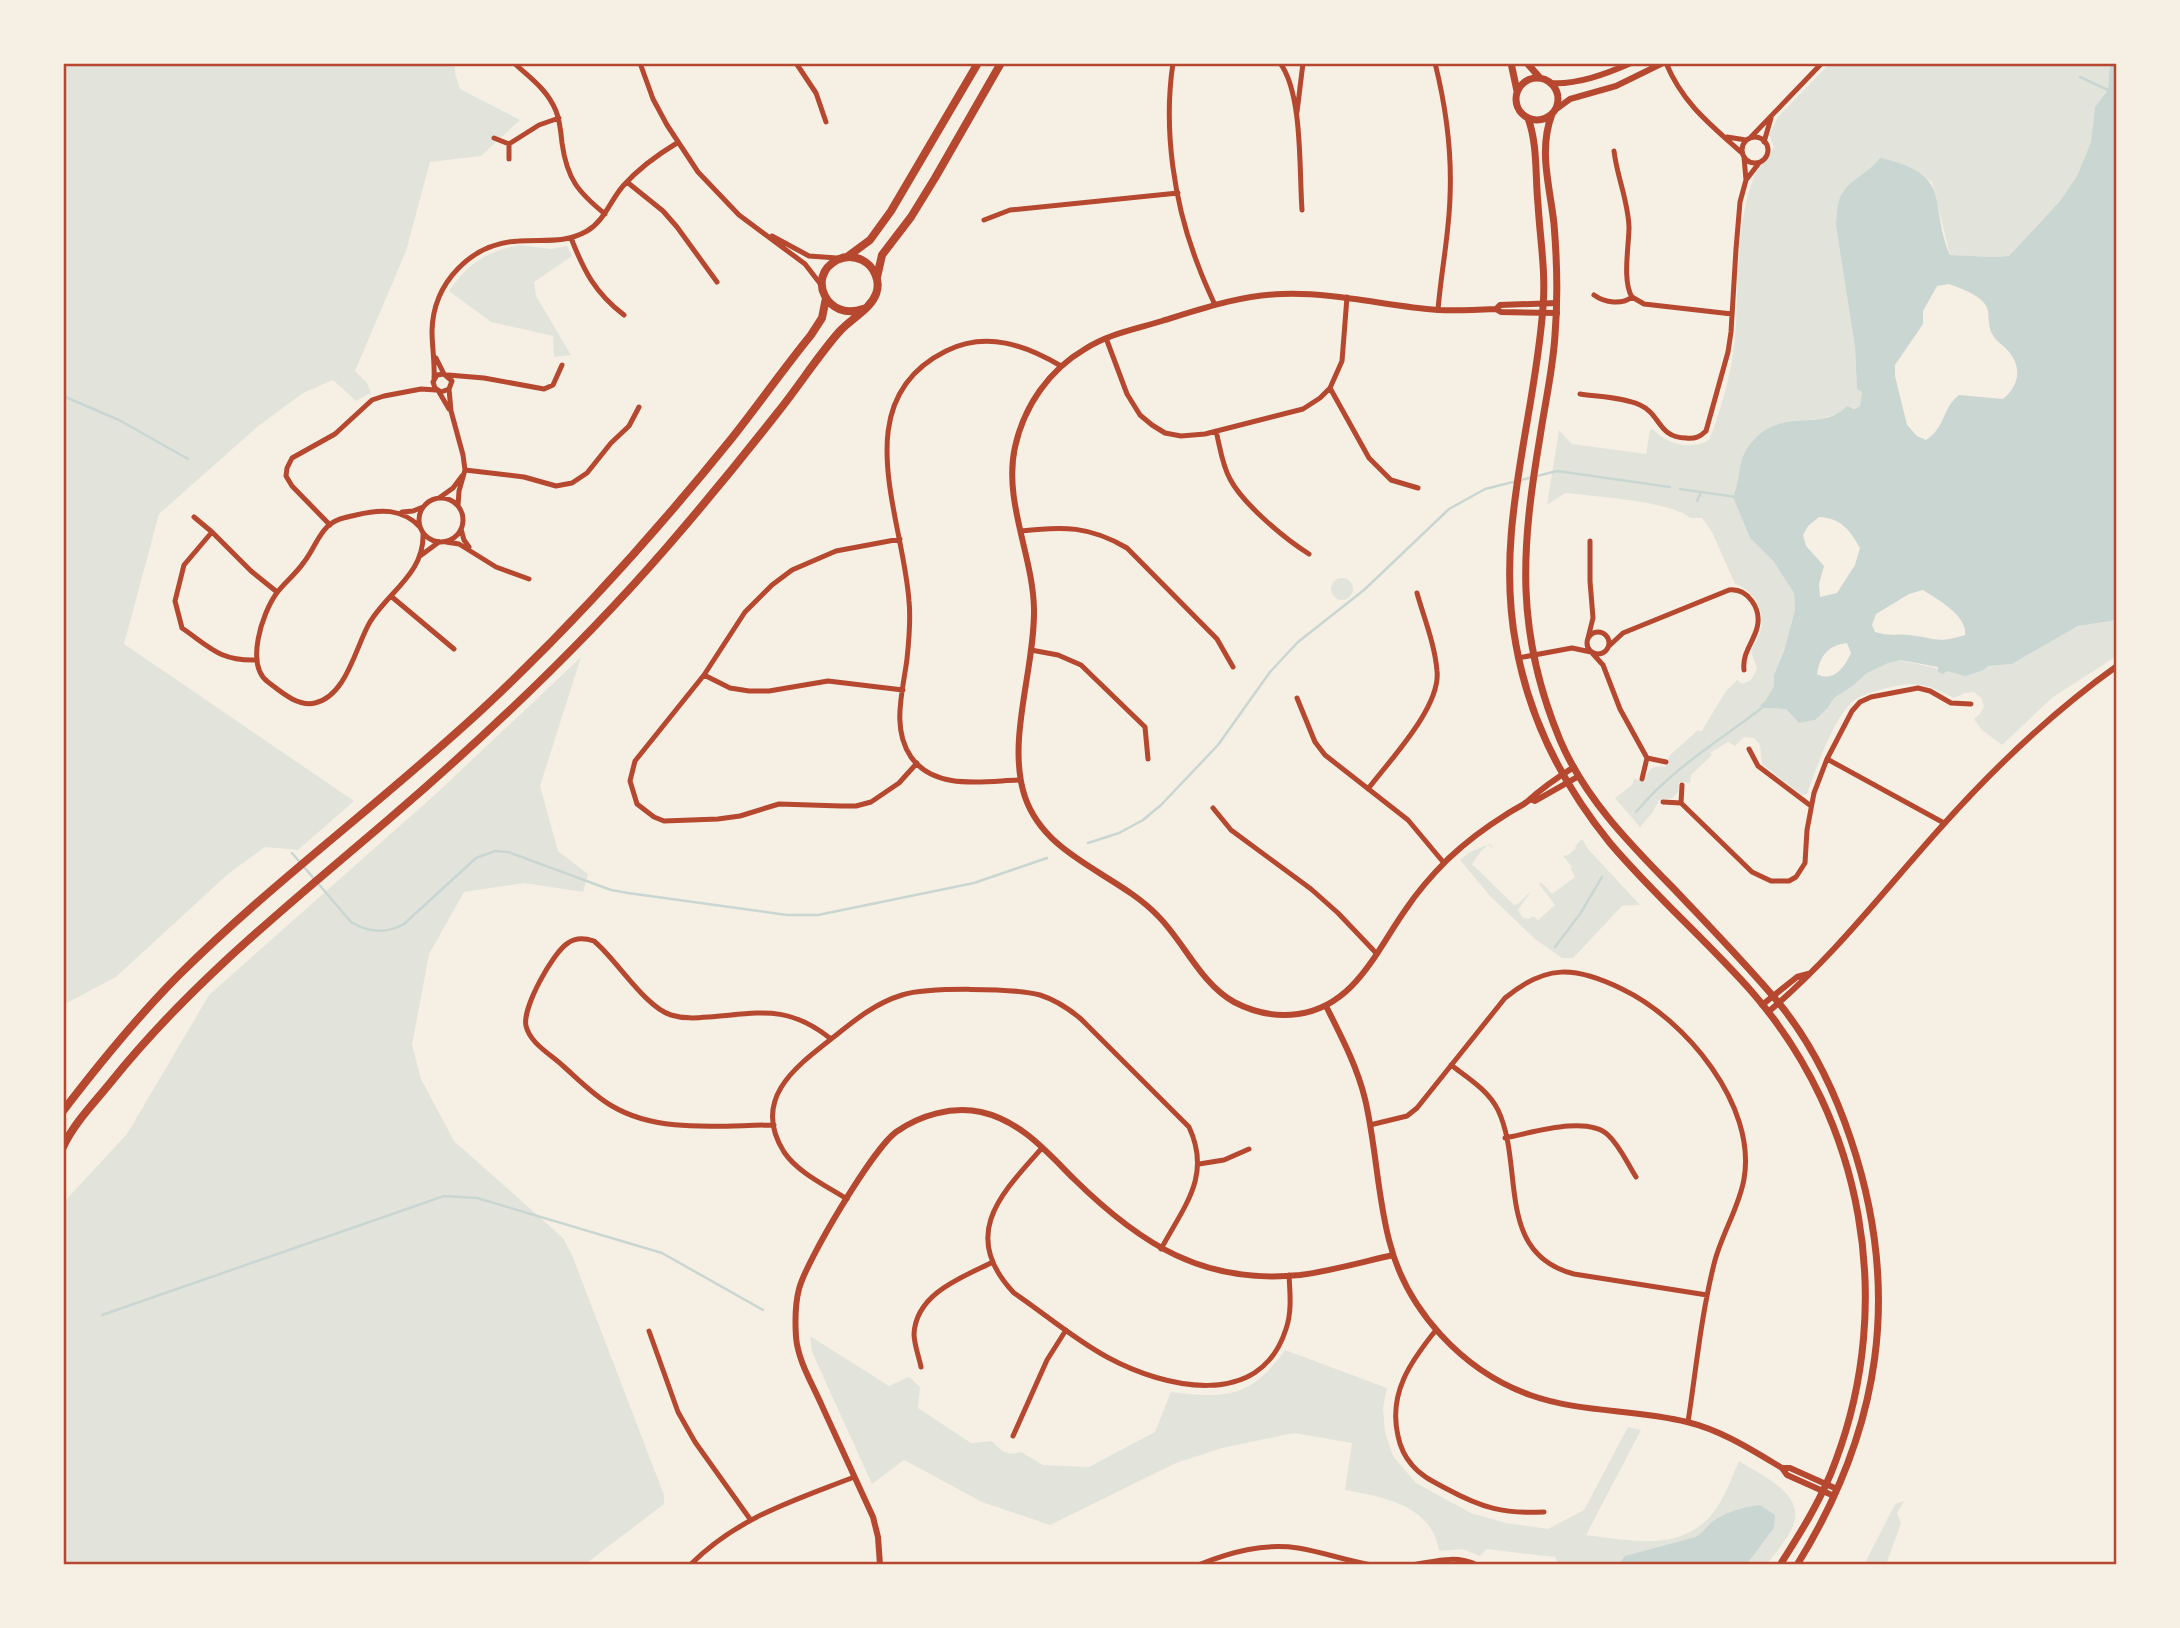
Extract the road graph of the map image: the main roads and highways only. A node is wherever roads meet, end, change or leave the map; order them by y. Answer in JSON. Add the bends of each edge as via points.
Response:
{"nodes":[{"id":1,"x":978,"y":63,"type":"edge"},
{"id":2,"x":1001,"y":63,"type":"edge"},
{"id":3,"x":1511,"y":63,"type":"edge"},
{"id":4,"x":1527,"y":63,"type":"edge"},
{"id":5,"x":1540,"y":78,"type":"junction"},
{"id":6,"x":1517,"y":92,"type":"junction"},
{"id":7,"x":1553,"y":112,"type":"junction"},
{"id":8,"x":1528,"y":118,"type":"junction"},
{"id":9,"x":844,"y":258,"type":"junction"},
{"id":10,"x":877,"y":278,"type":"junction"},
{"id":11,"x":826,"y":298,"type":"junction"},
{"id":12,"x":863,"y":309,"type":"junction"},
{"id":13,"x":63,"y":1111,"type":"edge"},
{"id":14,"x":63,"y":1147,"type":"edge"},
{"id":15,"x":1780,"y":1565,"type":"edge"},
{"id":16,"x":1797,"y":1565,"type":"edge"}],
"edges":[{"from":1,"to":9,"type":"main road","via":[[891,211],[870,240]]},
{"from":2,"to":10,"type":"main road","via":[[911,217],[882,256]]},
{"from":3,"to":6,"type":"main road"},
{"from":4,"to":5,"type":"main road"},
{"from":5,"to":6,"type":"main road","via":[[1524,82]]},
{"from":5,"to":7,"type":"main road","via":[[1557,93]]},
{"from":6,"to":8,"type":"main road","via":[[1516,104]]},
{"from":7,"to":8,"type":"main road","via":[[1540,120]]},
{"from":7,"to":16,"type":"main road","via":[[1546,128],[1545,159],[1557,313],[1524,564],[1532,656],[1561,741],[1579,776],[1625,838],[1776,1000],[1821,1068],[1845,1122],[1878,1250],[1875,1361],[1863,1417],[1835,1493]]},
{"from":8,"to":15,"type":"main road","via":[[1535,144],[1544,303],[1508,565],[1518,658],[1536,719],[1567,782],[1612,845],[1765,1008],[1797,1055],[1825,1107],[1851,1184],[1863,1245],[1867,1298],[1863,1353],[1848,1427],[1825,1488]]},
{"from":9,"to":10,"type":"main road","via":[[866,262]]},
{"from":9,"to":11,"type":"main road","via":[[827,269],[822,286]]},
{"from":10,"to":12,"type":"main road","via":[[876,296]]},
{"from":11,"to":12,"type":"main road","via":[[846,312]]},
{"from":11,"to":13,"type":"main road","via":[[822,318],[811,335],[733,436],[594,598],[458,732],[178,976]]},
{"from":12,"to":14,"type":"main road","via":[[839,330],[718,486],[590,631],[453,764],[214,969],[168,1015]]}]}
